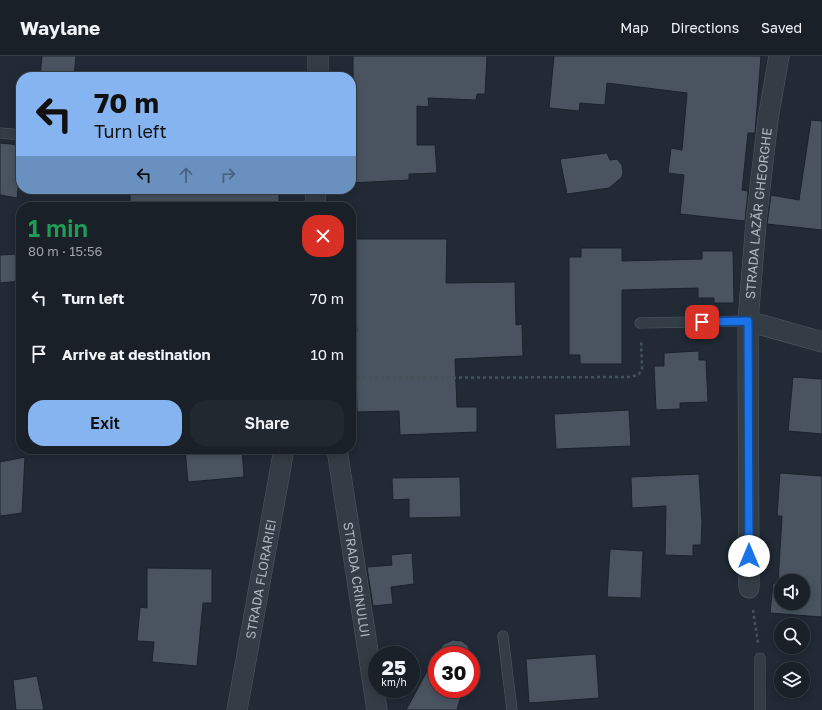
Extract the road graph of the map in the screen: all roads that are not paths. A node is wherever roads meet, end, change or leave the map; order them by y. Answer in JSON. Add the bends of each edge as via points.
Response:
{"nodes":[{"id":1,"x":318,"y":56,"type":"edge"},
{"id":2,"x":779,"y":56,"type":"edge"},
{"id":3,"x":318,"y":72,"type":"edge"},
{"id":4,"x":0,"y":133,"type":"edge"},
{"id":5,"x":16,"y":135,"type":"edge"},
{"id":6,"x":748,"y":321,"type":"junction"},
{"id":7,"x":640,"y":323,"type":"road end"},
{"id":8,"x":822,"y":342,"type":"edge"},
{"id":9,"x":283,"y":454,"type":"edge"},
{"id":10,"x":338,"y":454,"type":"edge"},
{"id":11,"x":749,"y":588,"type":"road end"},
{"id":12,"x":503,"y":636,"type":"dead end"},
{"id":13,"x":760,"y":658,"type":"road end"},
{"id":14,"x":237,"y":710,"type":"edge"},
{"id":15,"x":377,"y":710,"type":"edge"},
{"id":16,"x":512,"y":710,"type":"edge"},
{"id":17,"x":760,"y":710,"type":"edge"}],
"edges":[{"from":1,"to":3,"type":"street"},
{"from":2,"to":6,"type":"street","name":"STRADA LAZĂR GHEORGHE","via":[[768,119]]},
{"from":4,"to":5,"type":"lane"},
{"from":6,"to":7,"type":"lane"},
{"from":6,"to":8,"type":"street"},
{"from":6,"to":11,"type":"street","name":"STRADA LAZĂR GHEORGHE"},
{"from":9,"to":14,"type":"street","name":"STRADA FLORARIEI"},
{"from":10,"to":15,"type":"street","name":"STRADA CRINULUI"},
{"from":12,"to":16,"type":"lane"},
{"from":13,"to":17,"type":"lane"}]}
